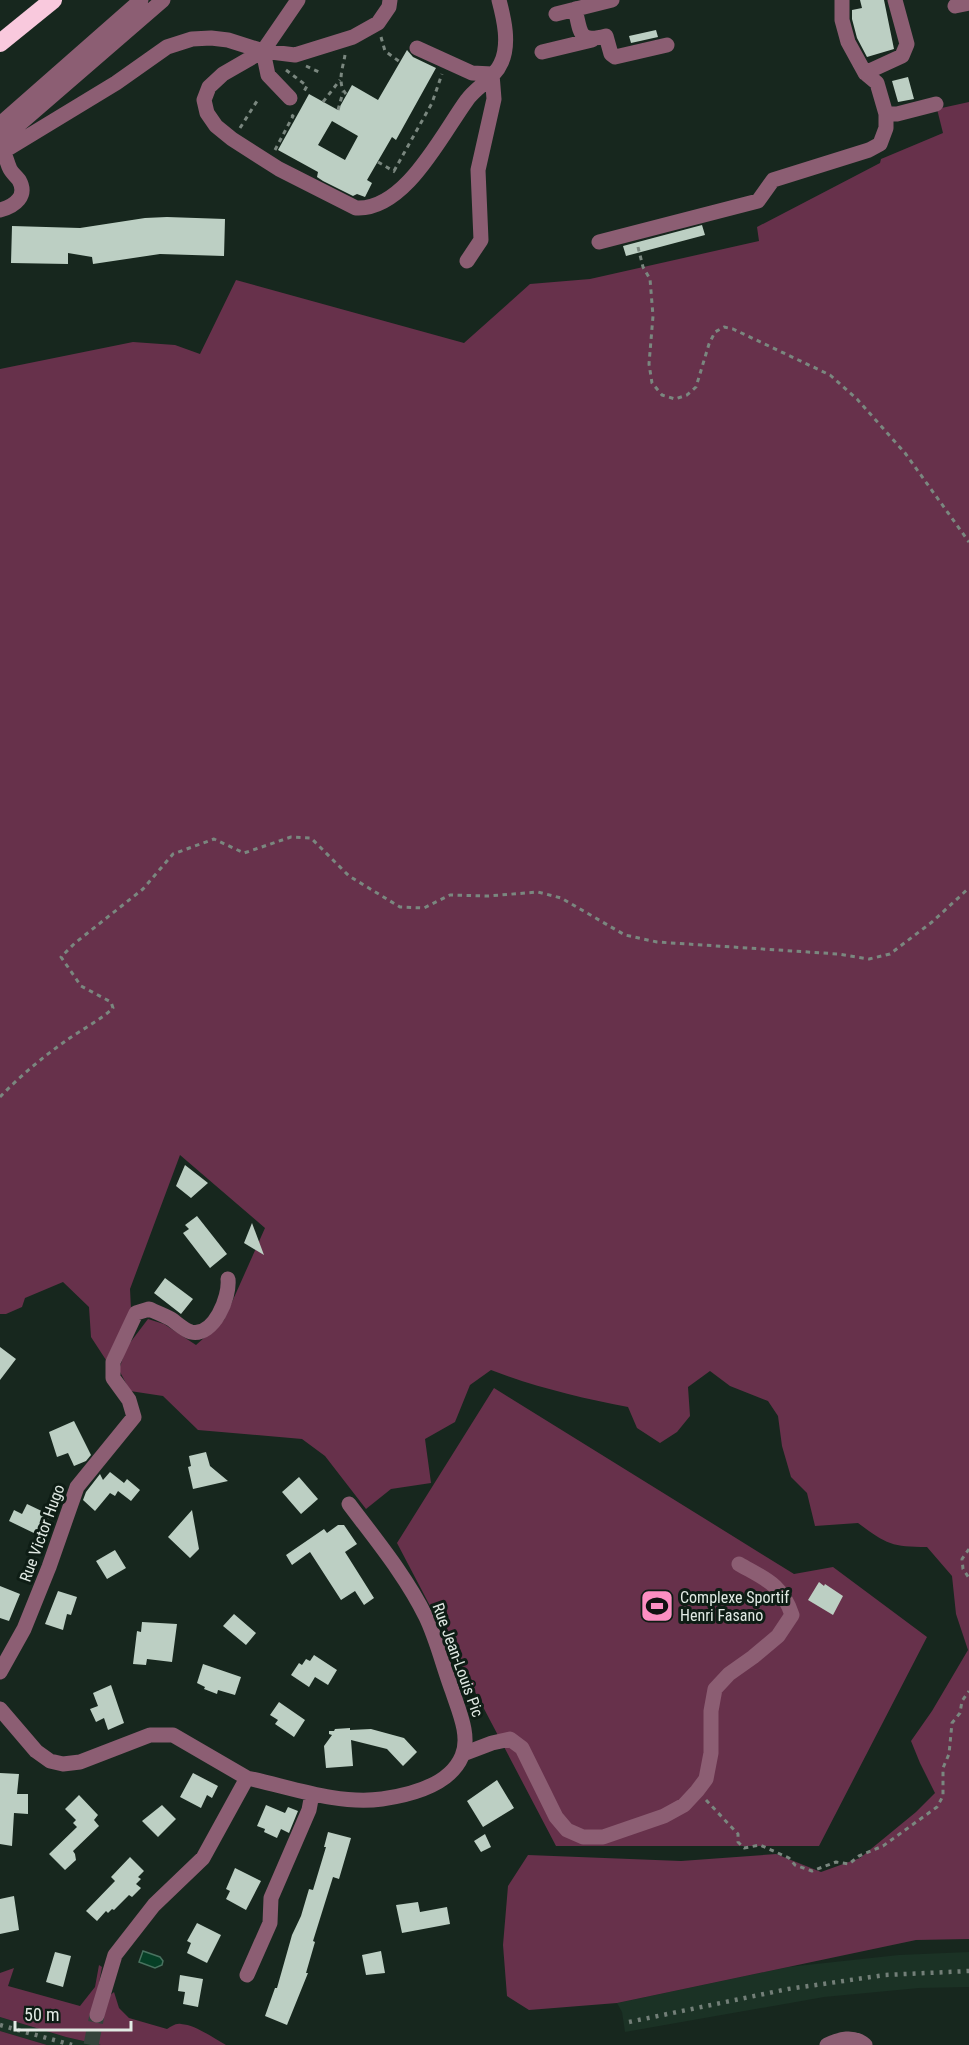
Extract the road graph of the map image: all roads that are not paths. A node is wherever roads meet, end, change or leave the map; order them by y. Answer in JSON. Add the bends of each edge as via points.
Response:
{"nodes":[{"id":1,"x":53,"y":0,"type":"edge"},
{"id":2,"x":63,"y":0,"type":"edge"},
{"id":3,"x":141,"y":0,"type":"edge"},
{"id":4,"x":163,"y":0,"type":"edge"},
{"id":5,"x":298,"y":0,"type":"edge"},
{"id":6,"x":390,"y":0,"type":"edge"},
{"id":7,"x":499,"y":0,"type":"edge"},
{"id":8,"x":612,"y":0,"type":"edge"},
{"id":9,"x":842,"y":0,"type":"edge"},
{"id":10,"x":899,"y":1,"type":"edge"},
{"id":11,"x":575,"y":9,"type":"junction"},
{"id":12,"x":556,"y":14,"type":"dead end"},
{"id":13,"x":26,"y":24,"type":"junction"},
{"id":14,"x":592,"y":40,"type":"junction"},
{"id":15,"x":0,"y":43,"type":"edge"},
{"id":16,"x":667,"y":45,"type":"dead end"},
{"id":17,"x":417,"y":48,"type":"dead end"},
{"id":18,"x":263,"y":51,"type":"junction"},
{"id":19,"x":542,"y":52,"type":"dead end"},
{"id":20,"x":866,"y":73,"type":"junction"},
{"id":21,"x":492,"y":74,"type":"junction"},
{"id":22,"x":290,"y":98,"type":"dead end"},
{"id":23,"x":936,"y":104,"type":"dead end"},
{"id":24,"x":885,"y":114,"type":"junction"},
{"id":25,"x":0,"y":124,"type":"edge"},
{"id":26,"x":3,"y":154,"type":"edge"},
{"id":27,"x":0,"y":210,"type":"edge"},
{"id":28,"x":599,"y":242,"type":"dead end"},
{"id":29,"x":467,"y":261,"type":"dead end"},
{"id":30,"x":228,"y":1279,"type":"dead end"},
{"id":31,"x":349,"y":1504,"type":"dead end"},
{"id":32,"x":739,"y":1564,"type":"dead end"},
{"id":33,"x":0,"y":1672,"type":"edge"},
{"id":34,"x":0,"y":1709,"type":"edge"},
{"id":35,"x":463,"y":1754,"type":"junction"},
{"id":36,"x":247,"y":1778,"type":"junction"},
{"id":37,"x":312,"y":1794,"type":"junction"},
{"id":38,"x":247,"y":1975,"type":"dead end"},
{"id":39,"x":97,"y":2015,"type":"tunnel mouth"},
{"id":40,"x":827,"y":2045,"type":"edge"},
{"id":41,"x":865,"y":2045,"type":"edge"}],
"edges":[{"from":1,"to":13,"type":"highway"},
{"from":2,"to":13,"type":"highway"},
{"from":3,"to":25,"type":"street"},
{"from":4,"to":26,"type":"street"},
{"from":5,"to":18,"type":"street"},
{"from":6,"to":18,"type":"street","via":[[378,23],[349,39],[294,55]]},
{"from":7,"to":21,"type":"street","via":[[505,51],[501,65]]},
{"from":8,"to":11,"type":"street"},
{"from":9,"to":20,"type":"street","via":[[848,42]]},
{"from":10,"to":20,"type":"street","via":[[907,44],[902,56]]},
{"from":11,"to":12,"type":"street"},
{"from":11,"to":14,"type":"street","via":[[582,35]]},
{"from":13,"to":15,"type":"highway"},
{"from":14,"to":16,"type":"street","via":[[606,36],[615,57]]},
{"from":14,"to":19,"type":"street"},
{"from":17,"to":21,"type":"street","via":[[472,73]]},
{"from":18,"to":21,"type":"street","via":[[223,74],[209,87],[204,100],[207,113],[232,139],[279,169],[356,208],[369,209],[385,201],[410,181],[468,98]]},
{"from":18,"to":22,"type":"street","via":[[268,75]]},
{"from":18,"to":26,"type":"street","via":[[212,38],[167,47]]},
{"from":20,"to":24,"type":"street","via":[[877,83]]},
{"from":21,"to":29,"type":"street","via":[[494,99],[478,170],[481,240]]},
{"from":23,"to":24,"type":"street"},
{"from":24,"to":28,"type":"street","via":[[886,128],[880,144],[773,180],[758,201]]},
{"from":26,"to":27,"type":"street","via":[[22,188],[22,197],[10,208]]},
{"from":30,"to":33,"type":"street","name":"Rue Victor Hugo","via":[[224,1306],[216,1318],[197,1332],[189,1332],[149,1309],[136,1313],[113,1362],[113,1378],[129,1400],[134,1417],[77,1487],[24,1629]]},
{"from":31,"to":35,"type":"street","name":"Rue Jean-Louis Pic","via":[[390,1558],[426,1617],[464,1725]]},
{"from":32,"to":35,"type":"street","via":[[772,1583],[787,1598],[792,1615],[778,1636],[715,1689],[711,1753],[705,1779],[684,1804],[664,1816],[603,1837],[583,1837],[567,1830],[556,1817],[522,1748],[510,1739]]},
{"from":34,"to":36,"type":"street","via":[[36,1751],[50,1761],[80,1762],[150,1735],[173,1735]]},
{"from":35,"to":37,"type":"street","via":[[452,1774],[413,1792],[380,1799]]},
{"from":36,"to":37,"type":"street"},
{"from":36,"to":39,"type":"street","via":[[203,1857],[154,1905],[116,1954]]},
{"from":37,"to":38,"type":"street","via":[[309,1810],[271,1898],[270,1923]]},
{"from":40,"to":41,"type":"street","via":[[851,2038]]}]}
